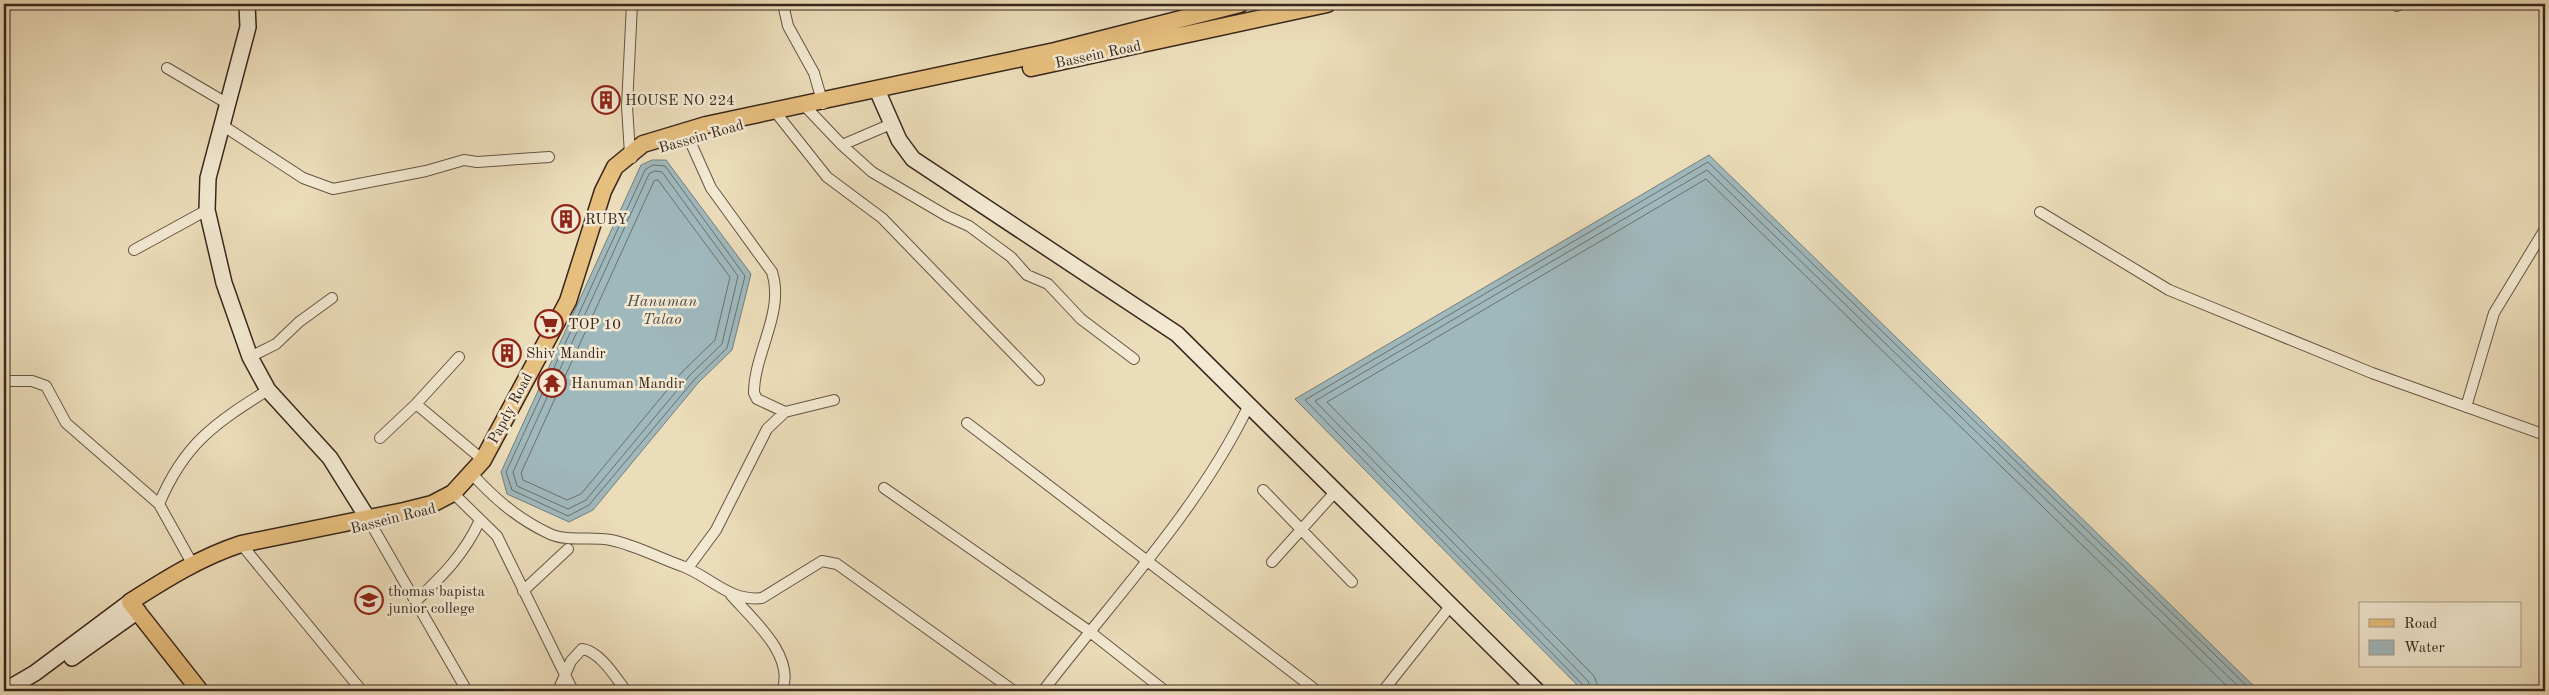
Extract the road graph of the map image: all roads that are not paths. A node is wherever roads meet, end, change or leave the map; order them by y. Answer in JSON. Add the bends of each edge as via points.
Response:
{"nodes":[{"id":1,"x":247,"y":4,"type":"edge"},
{"id":2,"x":632,"y":4,"type":"edge"},
{"id":3,"x":783,"y":4,"type":"edge"},
{"id":4,"x":1240,"y":4,"type":"edge"},
{"id":5,"x":1327,"y":4,"type":"edge"},
{"id":6,"x":167,"y":68,"type":"dead end"},
{"id":7,"x":879,"y":94,"type":"junction"},
{"id":8,"x":228,"y":104,"type":"junction"},
{"id":9,"x":814,"y":105,"type":"junction"},
{"id":10,"x":775,"y":112,"type":"junction"},
{"id":11,"x":891,"y":124,"type":"junction"},
{"id":12,"x":222,"y":125,"type":"junction"},
{"id":13,"x":686,"y":133,"type":"junction"},
{"id":14,"x":842,"y":145,"type":"junction"},
{"id":15,"x":549,"y":157,"type":"dead end"},
{"id":16,"x":632,"y":157,"type":"junction"},
{"id":17,"x":207,"y":210,"type":"junction"},
{"id":18,"x":2040,"y":212,"type":"dead end"},
{"id":19,"x":2545,"y":229,"type":"edge"},
{"id":20,"x":134,"y":250,"type":"dead end"},
{"id":21,"x":332,"y":298,"type":"dead end"},
{"id":22,"x":250,"y":357,"type":"junction"},
{"id":23,"x":459,"y":357,"type":"dead end"},
{"id":24,"x":1134,"y":359,"type":"dead end"},
{"id":25,"x":4,"y":380,"type":"edge"},
{"id":26,"x":1039,"y":380,"type":"dead end"},
{"id":27,"x":268,"y":390,"type":"junction"},
{"id":28,"x":834,"y":400,"type":"dead end"},
{"id":29,"x":416,"y":404,"type":"junction"},
{"id":30,"x":1249,"y":405,"type":"junction"},
{"id":31,"x":2466,"y":407,"type":"junction"},
{"id":32,"x":785,"y":412,"type":"junction"},
{"id":33,"x":968,"y":423,"type":"dead end"},
{"id":34,"x":2545,"y":435,"type":"edge"},
{"id":35,"x":380,"y":438,"type":"dead end"},
{"id":36,"x":482,"y":460,"type":"junction"},
{"id":37,"x":475,"y":477,"type":"junction"},
{"id":38,"x":884,"y":488,"type":"dead end"},
{"id":39,"x":1263,"y":490,"type":"dead end"},
{"id":40,"x":1336,"y":491,"type":"junction"},
{"id":41,"x":456,"y":496,"type":"junction"},
{"id":42,"x":159,"y":504,"type":"junction"},
{"id":43,"x":480,"y":520,"type":"junction"},
{"id":44,"x":369,"y":521,"type":"junction"},
{"id":45,"x":1301,"y":530,"type":"junction"},
{"id":46,"x":244,"y":548,"type":"junction"},
{"id":47,"x":568,"y":548,"type":"dead end"},
{"id":48,"x":1146,"y":561,"type":"junction"},
{"id":49,"x":1272,"y":562,"type":"dead end"},
{"id":50,"x":192,"y":565,"type":"junction"},
{"id":51,"x":688,"y":568,"type":"junction"},
{"id":52,"x":1352,"y":582,"type":"dead end"},
{"id":53,"x":523,"y":591,"type":"junction"},
{"id":54,"x":731,"y":595,"type":"junction"},
{"id":55,"x":415,"y":602,"type":"junction"},
{"id":56,"x":1452,"y":604,"type":"junction"},
{"id":57,"x":134,"y":606,"type":"junction"},
{"id":58,"x":1089,"y":631,"type":"junction"},
{"id":59,"x":566,"y":675,"type":"junction"},
{"id":60,"x":4,"y":691,"type":"edge"},
{"id":61,"x":23,"y":691,"type":"edge"},
{"id":62,"x":200,"y":691,"type":"edge"},
{"id":63,"x":362,"y":691,"type":"edge"},
{"id":64,"x":467,"y":691,"type":"edge"},
{"id":65,"x":558,"y":691,"type":"edge"},
{"id":66,"x":573,"y":691,"type":"edge"},
{"id":67,"x":626,"y":691,"type":"edge"},
{"id":68,"x":782,"y":691,"type":"edge"},
{"id":69,"x":1014,"y":691,"type":"edge"},
{"id":70,"x":1043,"y":691,"type":"edge"},
{"id":71,"x":1165,"y":691,"type":"edge"},
{"id":72,"x":1317,"y":691,"type":"edge"},
{"id":73,"x":1383,"y":691,"type":"edge"},
{"id":74,"x":1538,"y":691,"type":"edge"}],
"edges":[{"from":1,"to":8,"type":"street","via":[[248,28]]},
{"from":2,"to":16,"type":"street","via":[[627,106]]},
{"from":3,"to":9,"type":"street","via":[[788,26],[814,73]]},
{"from":4,"to":7,"type":"main road","name":"Bassein Road"},
{"from":5,"to":7,"type":"main road","name":"Bassein Road","via":[[1079,59]]},
{"from":6,"to":8,"type":"street"},
{"from":7,"to":9,"type":"main road","name":"Bassein Road"},
{"from":7,"to":11,"type":"street"},
{"from":8,"to":12,"type":"street"},
{"from":9,"to":10,"type":"main road","name":"Bassein Road"},
{"from":9,"to":14,"type":"street"},
{"from":10,"to":13,"type":"main road","name":"Bassein Road"},
{"from":10,"to":26,"type":"street","via":[[828,177],[882,218]]},
{"from":11,"to":14,"type":"street"},
{"from":11,"to":30,"type":"street","via":[[913,159],[1177,334]]},
{"from":12,"to":15,"type":"street","via":[[303,178],[333,189],[426,171],[464,160]]},
{"from":12,"to":17,"type":"street","via":[[208,178]]},
{"from":13,"to":16,"type":"main road","name":"Bassein Road","via":[[643,144]]},
{"from":13,"to":32,"type":"street","via":[[710,188],[772,272],[776,286],[774,304],[754,393],[756,398]]},
{"from":14,"to":24,"type":"street","via":[[872,172],[969,226],[1011,257],[1027,275],[1048,284],[1081,319]]},
{"from":16,"to":36,"type":"main road","name":"Papdy Road","via":[[615,167],[603,191],[568,301]]},
{"from":16,"to":37,"type":"main road","name":"Bassein Road","via":[[604,217],[572,312]]},
{"from":17,"to":20,"type":"street"},
{"from":17,"to":22,"type":"street","via":[[224,283]]},
{"from":18,"to":31,"type":"street","via":[[2169,290],[2372,374]]},
{"from":19,"to":31,"type":"street","via":[[2494,313]]},
{"from":21,"to":22,"type":"street","via":[[298,322],[276,344]]},
{"from":22,"to":27,"type":"street"},
{"from":23,"to":29,"type":"street"},
{"from":25,"to":42,"type":"street","via":[[32,380],[46,386],[66,423]]},
{"from":27,"to":42,"type":"street","via":[[211,427],[187,452]]},
{"from":27,"to":44,"type":"street","via":[[330,458]]},
{"from":28,"to":32,"type":"street"},
{"from":29,"to":35,"type":"street"},
{"from":29,"to":36,"type":"street"},
{"from":30,"to":40,"type":"street"},
{"from":30,"to":48,"type":"street","via":[[1208,477]]},
{"from":31,"to":34,"type":"street"},
{"from":32,"to":51,"type":"street","via":[[767,429],[716,530]]},
{"from":33,"to":48,"type":"street"},
{"from":36,"to":37,"type":"main road","name":"Papdy Road"},
{"from":37,"to":41,"type":"main road","name":"Papdy Road"},
{"from":37,"to":51,"type":"street","via":[[500,504],[553,535],[614,540]]},
{"from":38,"to":58,"type":"street"},
{"from":39,"to":45,"type":"street"},
{"from":40,"to":45,"type":"street"},
{"from":40,"to":56,"type":"street"},
{"from":41,"to":43,"type":"street"},
{"from":41,"to":44,"type":"main road","name":"Papdy Road"},
{"from":42,"to":50,"type":"street"},
{"from":43,"to":53,"type":"street","via":[[497,536],[508,554]]},
{"from":43,"to":55,"type":"street","via":[[450,568]]},
{"from":44,"to":46,"type":"main road","name":"Papdy Road"},
{"from":44,"to":55,"type":"street"},
{"from":45,"to":49,"type":"street"},
{"from":45,"to":52,"type":"street"},
{"from":46,"to":50,"type":"main road"},
{"from":46,"to":57,"type":"main road"},
{"from":46,"to":63,"type":"street"},
{"from":47,"to":53,"type":"street"},
{"from":48,"to":58,"type":"street"},
{"from":48,"to":72,"type":"street"},
{"from":50,"to":57,"type":"main road","via":[[169,577]]},
{"from":51,"to":54,"type":"street"},
{"from":53,"to":59,"type":"street"},
{"from":54,"to":68,"type":"street","via":[[776,651],[785,669]]},
{"from":54,"to":69,"type":"street","via":[[762,598],[822,561],[837,564]]},
{"from":55,"to":64,"type":"street"},
{"from":56,"to":73,"type":"street"},
{"from":56,"to":74,"type":"street"},
{"from":57,"to":60,"type":"street"},
{"from":57,"to":61,"type":"street"},
{"from":57,"to":62,"type":"main road"},
{"from":58,"to":70,"type":"street"},
{"from":58,"to":71,"type":"street"},
{"from":59,"to":65,"type":"street"},
{"from":59,"to":66,"type":"street"},
{"from":59,"to":67,"type":"street","via":[[577,653],[582,649],[588,650]]}]}
